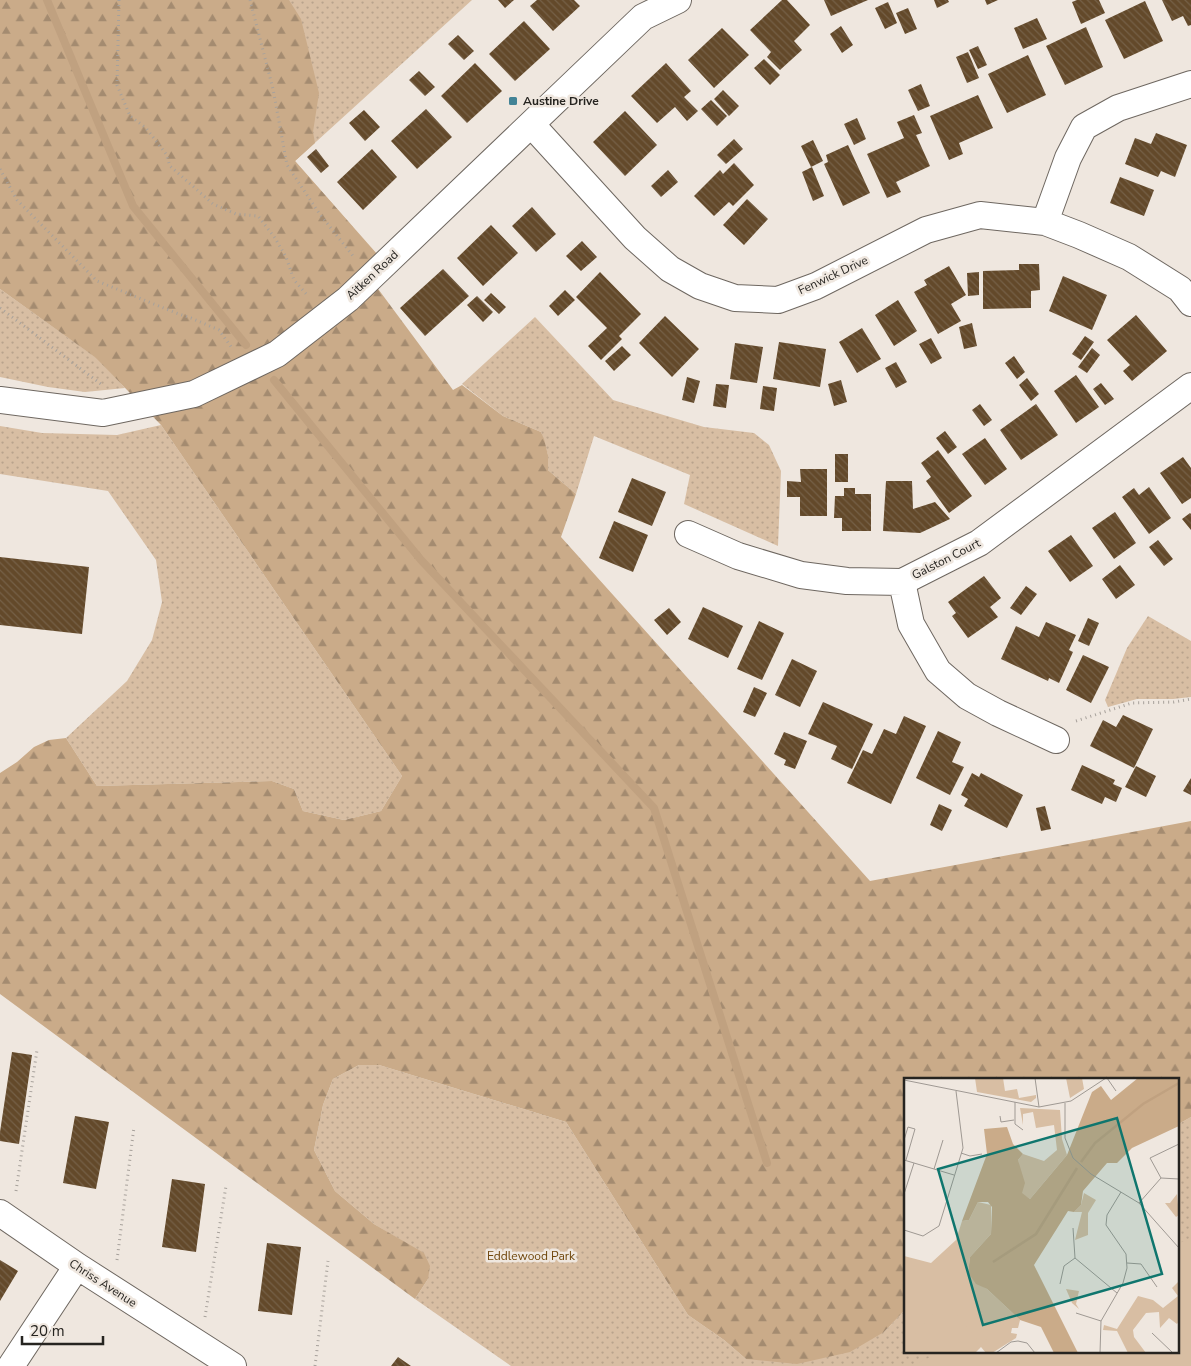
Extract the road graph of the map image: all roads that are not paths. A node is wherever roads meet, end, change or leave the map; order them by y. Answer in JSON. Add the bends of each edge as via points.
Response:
{"nodes":[{"id":1,"x":678,"y":0,"type":"edge"},
{"id":2,"x":637,"y":8,"type":"edge"},
{"id":3,"x":1191,"y":84,"type":"edge"},
{"id":4,"x":531,"y":124,"type":"junction"},
{"id":5,"x":1045,"y":222,"type":"junction"},
{"id":6,"x":1191,"y":302,"type":"edge"},
{"id":7,"x":1191,"y":386,"type":"edge"},
{"id":8,"x":0,"y":400,"type":"edge"},
{"id":9,"x":688,"y":534,"type":"dead end"},
{"id":10,"x":902,"y":582,"type":"junction"},
{"id":11,"x":1056,"y":740,"type":"road end"},
{"id":12,"x":6,"y":1217,"type":"edge"},
{"id":13,"x":77,"y":1266,"type":"junction"},
{"id":14,"x":11,"y":1366,"type":"edge"},
{"id":15,"x":233,"y":1366,"type":"edge"}],
"edges":[{"from":1,"to":2,"type":"street","name":"Aitken Road"},
{"from":2,"to":4,"type":"street","name":"Aitken Road"},
{"from":3,"to":5,"type":"street","via":[[1118,108],[1084,128],[1068,158]]},
{"from":4,"to":5,"type":"street","name":"Fenwick Drive","via":[[635,238],[670,269],[700,286],[735,298],[778,300],[816,286],[926,230],[980,215]]},
{"from":4,"to":8,"type":"street","name":"Aitken Road","via":[[348,299],[277,354],[194,394],[103,414]]},
{"from":5,"to":6,"type":"street","name":"Fenwick Drive","via":[[1129,257],[1180,289]]},
{"from":7,"to":10,"type":"street","name":"Galston Court","via":[[979,543]]},
{"from":9,"to":10,"type":"street","name":"Galston Court","via":[[738,556],[801,576]]},
{"from":10,"to":11,"type":"street","via":[[911,624],[938,671],[967,696]]},
{"from":12,"to":13,"type":"street","name":"Chriss Avenue"},
{"from":13,"to":14,"type":"street"},
{"from":13,"to":15,"type":"street","name":"Chriss Avenue"}]}
